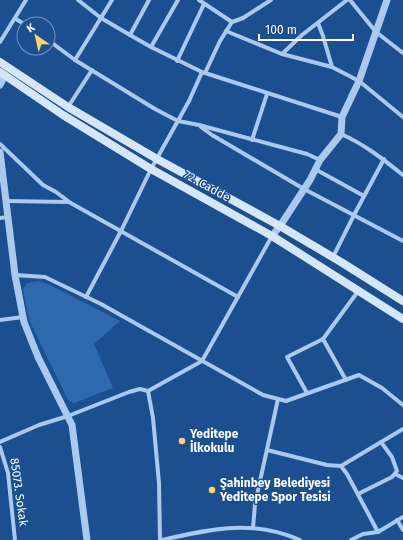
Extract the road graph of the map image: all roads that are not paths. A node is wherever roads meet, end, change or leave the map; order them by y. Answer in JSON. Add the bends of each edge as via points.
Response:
{"nodes":[{"id":1,"x":26,"y":0,"type":"edge"},
{"id":2,"x":78,"y":0,"type":"edge"},
{"id":3,"x":112,"y":0,"type":"edge"},
{"id":4,"x":149,"y":0,"type":"edge"},
{"id":5,"x":178,"y":0,"type":"edge"},
{"id":6,"x":199,"y":0,"type":"edge"},
{"id":7,"x":270,"y":0,"type":"edge"},
{"id":8,"x":349,"y":0,"type":"edge"},
{"id":9,"x":387,"y":0,"type":"edge"},
{"id":10,"x":204,"y":4,"type":"junction"},
{"id":11,"x":18,"y":16,"type":"edge"},
{"id":12,"x":101,"y":18,"type":"junction"},
{"id":13,"x":16,"y":19,"type":"edge"},
{"id":14,"x":232,"y":22,"type":"junction"},
{"id":15,"x":318,"y":23,"type":"junction"},
{"id":16,"x":226,"y":30,"type":"junction"},
{"id":17,"x":376,"y":32,"type":"junction"},
{"id":18,"x":130,"y":35,"type":"junction"},
{"id":19,"x":0,"y":42,"type":"edge"},
{"id":20,"x":56,"y":46,"type":"edge"},
{"id":21,"x":151,"y":48,"type":"junction"},
{"id":22,"x":403,"y":53,"type":"edge"},
{"id":23,"x":282,"y":54,"type":"junction"},
{"id":24,"x":75,"y":60,"type":"junction"},
{"id":25,"x":177,"y":61,"type":"junction"},
{"id":26,"x":0,"y":62,"type":"edge"},
{"id":27,"x":332,"y":67,"type":"junction"},
{"id":28,"x":92,"y":70,"type":"junction"},
{"id":29,"x":3,"y":73,"type":"edge"},
{"id":30,"x":204,"y":73,"type":"junction"},
{"id":31,"x":359,"y":81,"type":"junction"},
{"id":32,"x":0,"y":85,"type":"edge"},
{"id":33,"x":267,"y":94,"type":"junction"},
{"id":34,"x":68,"y":107,"type":"junction"},
{"id":35,"x":342,"y":117,"type":"junction"},
{"id":36,"x":403,"y":118,"type":"edge"},
{"id":37,"x":178,"y":121,"type":"junction"},
{"id":38,"x":199,"y":125,"type":"junction"},
{"id":39,"x":341,"y":134,"type":"junction"},
{"id":40,"x":252,"y":140,"type":"junction"},
{"id":41,"x":0,"y":144,"type":"edge"},
{"id":42,"x":0,"y":152,"type":"edge"},
{"id":43,"x":157,"y":159,"type":"junction"},
{"id":44,"x":384,"y":159,"type":"junction"},
{"id":45,"x":320,"y":160,"type":"junction"},
{"id":46,"x":151,"y":169,"type":"junction"},
{"id":47,"x":315,"y":169,"type":"junction"},
{"id":48,"x":403,"y":175,"type":"edge"},
{"id":49,"x":304,"y":189,"type":"junction"},
{"id":50,"x":364,"y":196,"type":"junction"},
{"id":51,"x":6,"y":201,"type":"junction"},
{"id":52,"x":69,"y":202,"type":"junction"},
{"id":53,"x":354,"y":215,"type":"junction"},
{"id":54,"x":8,"y":217,"type":"junction"},
{"id":55,"x":0,"y":218,"type":"edge"},
{"id":56,"x":280,"y":226,"type":"junction"},
{"id":57,"x":121,"y":231,"type":"junction"},
{"id":58,"x":272,"y":236,"type":"junction"},
{"id":59,"x":403,"y":241,"type":"edge"},
{"id":60,"x":333,"y":257,"type":"junction"},
{"id":61,"x":15,"y":275,"type":"junction"},
{"id":62,"x":358,"y":290,"type":"junction"},
{"id":63,"x":86,"y":297,"type":"junction"},
{"id":64,"x":238,"y":297,"type":"junction"},
{"id":65,"x":403,"y":301,"type":"edge"},
{"id":66,"x":23,"y":317,"type":"junction"},
{"id":67,"x":403,"y":319,"type":"edge"},
{"id":68,"x":0,"y":320,"type":"edge"},
{"id":69,"x":323,"y":339,"type":"junction"},
{"id":70,"x":202,"y":361,"type":"junction"},
{"id":71,"x":346,"y":380,"type":"junction"},
{"id":72,"x":148,"y":391,"type":"junction"},
{"id":73,"x":307,"y":393,"type":"junction"},
{"id":74,"x":278,"y":399,"type":"junction"},
{"id":75,"x":403,"y":405,"type":"edge"},
{"id":76,"x":68,"y":416,"type":"junction"},
{"id":77,"x":403,"y":430,"type":"edge"},
{"id":78,"x":0,"y":442,"type":"edge"},
{"id":79,"x":381,"y":442,"type":"junction"},
{"id":80,"x":0,"y":447,"type":"edge"},
{"id":81,"x":267,"y":450,"type":"junction"},
{"id":82,"x":1,"y":453,"type":"edge"},
{"id":83,"x":340,"y":466,"type":"junction"},
{"id":84,"x":395,"y":474,"type":"junction"},
{"id":85,"x":403,"y":478,"type":"edge"},
{"id":86,"x":358,"y":494,"type":"junction"},
{"id":87,"x":403,"y":517,"type":"edge"},
{"id":88,"x":397,"y":520,"type":"junction"},
{"id":89,"x":253,"y":528,"type":"junction"},
{"id":90,"x":403,"y":530,"type":"edge"},
{"id":91,"x":378,"y":532,"type":"junction"},
{"id":92,"x":15,"y":540,"type":"edge"},
{"id":93,"x":87,"y":540,"type":"edge"},
{"id":94,"x":161,"y":540,"type":"edge"},
{"id":95,"x":300,"y":540,"type":"edge"},
{"id":96,"x":351,"y":540,"type":"edge"}],
"edges":[{"from":1,"to":11,"type":"street"},
{"from":2,"to":12,"type":"street"},
{"from":3,"to":12,"type":"street"},
{"from":4,"to":18,"type":"street"},
{"from":5,"to":21,"type":"street"},
{"from":6,"to":10,"type":"street"},
{"from":7,"to":14,"type":"street","via":[[243,18]]},
{"from":8,"to":15,"type":"street"},
{"from":8,"to":17,"type":"street"},
{"from":9,"to":17,"type":"street"},
{"from":10,"to":14,"type":"street"},
{"from":10,"to":25,"type":"street"},
{"from":12,"to":18,"type":"street"},
{"from":12,"to":24,"type":"street"},
{"from":13,"to":19,"type":"street"},
{"from":14,"to":16,"type":"street"},
{"from":15,"to":23,"type":"street"},
{"from":15,"to":27,"type":"street"},
{"from":16,"to":23,"type":"street"},
{"from":16,"to":30,"type":"street"},
{"from":17,"to":22,"type":"street"},
{"from":17,"to":31,"type":"street"},
{"from":18,"to":21,"type":"street"},
{"from":20,"to":24,"type":"street"},
{"from":21,"to":25,"type":"street"},
{"from":23,"to":27,"type":"street"},
{"from":24,"to":28,"type":"street"},
{"from":25,"to":30,"type":"street"},
{"from":26,"to":34,"type":"main road"},
{"from":27,"to":31,"type":"street"},
{"from":28,"to":34,"type":"street"},
{"from":28,"to":37,"type":"street"},
{"from":29,"to":32,"type":"street"},
{"from":29,"to":46,"type":"main road","name":"72. Cadde","via":[[62,115]]},
{"from":30,"to":33,"type":"street"},
{"from":30,"to":37,"type":"street"},
{"from":31,"to":35,"type":"street"},
{"from":31,"to":36,"type":"street"},
{"from":33,"to":35,"type":"street"},
{"from":33,"to":40,"type":"street"},
{"from":34,"to":43,"type":"main road"},
{"from":35,"to":39,"type":"street"},
{"from":37,"to":38,"type":"street"},
{"from":37,"to":43,"type":"street"},
{"from":38,"to":40,"type":"street"},
{"from":38,"to":49,"type":"street"},
{"from":39,"to":44,"type":"street"},
{"from":39,"to":45,"type":"street"},
{"from":40,"to":45,"type":"street","via":[[307,154]]},
{"from":41,"to":52,"type":"street","via":[[43,184]]},
{"from":42,"to":51,"type":"street"},
{"from":43,"to":46,"type":"street"},
{"from":43,"to":56,"type":"main road"},
{"from":44,"to":48,"type":"street"},
{"from":44,"to":50,"type":"street"},
{"from":45,"to":47,"type":"street"},
{"from":46,"to":57,"type":"street"},
{"from":46,"to":58,"type":"main road","name":"72. Cadde"},
{"from":47,"to":49,"type":"street"},
{"from":47,"to":50,"type":"street"},
{"from":49,"to":53,"type":"street"},
{"from":49,"to":56,"type":"street"},
{"from":50,"to":53,"type":"street"},
{"from":51,"to":52,"type":"street"},
{"from":51,"to":54,"type":"street"},
{"from":52,"to":57,"type":"street"},
{"from":53,"to":59,"type":"street"},
{"from":53,"to":60,"type":"street"},
{"from":54,"to":55,"type":"street"},
{"from":54,"to":61,"type":"street"},
{"from":56,"to":58,"type":"street"},
{"from":56,"to":60,"type":"main road"},
{"from":57,"to":63,"type":"street"},
{"from":57,"to":64,"type":"street"},
{"from":58,"to":62,"type":"main road","name":"72. Cadde"},
{"from":58,"to":64,"type":"street"},
{"from":60,"to":65,"type":"main road"},
{"from":61,"to":63,"type":"street","via":[[45,276]]},
{"from":61,"to":66,"type":"street"},
{"from":62,"to":67,"type":"main road","name":"72. Cadde"},
{"from":62,"to":69,"type":"street"},
{"from":63,"to":70,"type":"street"},
{"from":64,"to":70,"type":"street"},
{"from":66,"to":68,"type":"street"},
{"from":66,"to":76,"type":"street","via":[[38,357]]},
{"from":69,"to":71,"type":"street"},
{"from":69,"to":73,"type":"street","via":[[287,357]]},
{"from":70,"to":72,"type":"street"},
{"from":70,"to":74,"type":"street","via":[[262,395]]},
{"from":71,"to":73,"type":"street"},
{"from":71,"to":75,"type":"street","via":[[359,375],[382,388]]},
{"from":72,"to":76,"type":"street","via":[[140,389],[129,392]]},
{"from":72,"to":94,"type":"street","via":[[159,483]]},
{"from":73,"to":74,"type":"street","via":[[286,401]]},
{"from":74,"to":81,"type":"street"},
{"from":76,"to":78,"type":"street"},
{"from":76,"to":93,"type":"street","via":[[72,425]]},
{"from":77,"to":79,"type":"street"},
{"from":79,"to":83,"type":"street"},
{"from":79,"to":84,"type":"street","via":[[392,457],[397,471]]},
{"from":80,"to":82,"type":"street","name":"85073. Sokak"},
{"from":81,"to":83,"type":"street","via":[[327,466]]},
{"from":81,"to":89,"type":"street","via":[[255,504]]},
{"from":82,"to":92,"type":"street","name":"85073. Sokak","via":[[8,473]]},
{"from":83,"to":86,"type":"street"},
{"from":84,"to":85,"type":"street"},
{"from":84,"to":86,"type":"street"},
{"from":86,"to":91,"type":"street"},
{"from":87,"to":88,"type":"street"},
{"from":88,"to":90,"type":"street"},
{"from":88,"to":91,"type":"street"},
{"from":89,"to":94,"type":"street","via":[[221,528]]},
{"from":89,"to":95,"type":"street","via":[[287,534]]},
{"from":91,"to":96,"type":"street","via":[[363,534]]}]}
